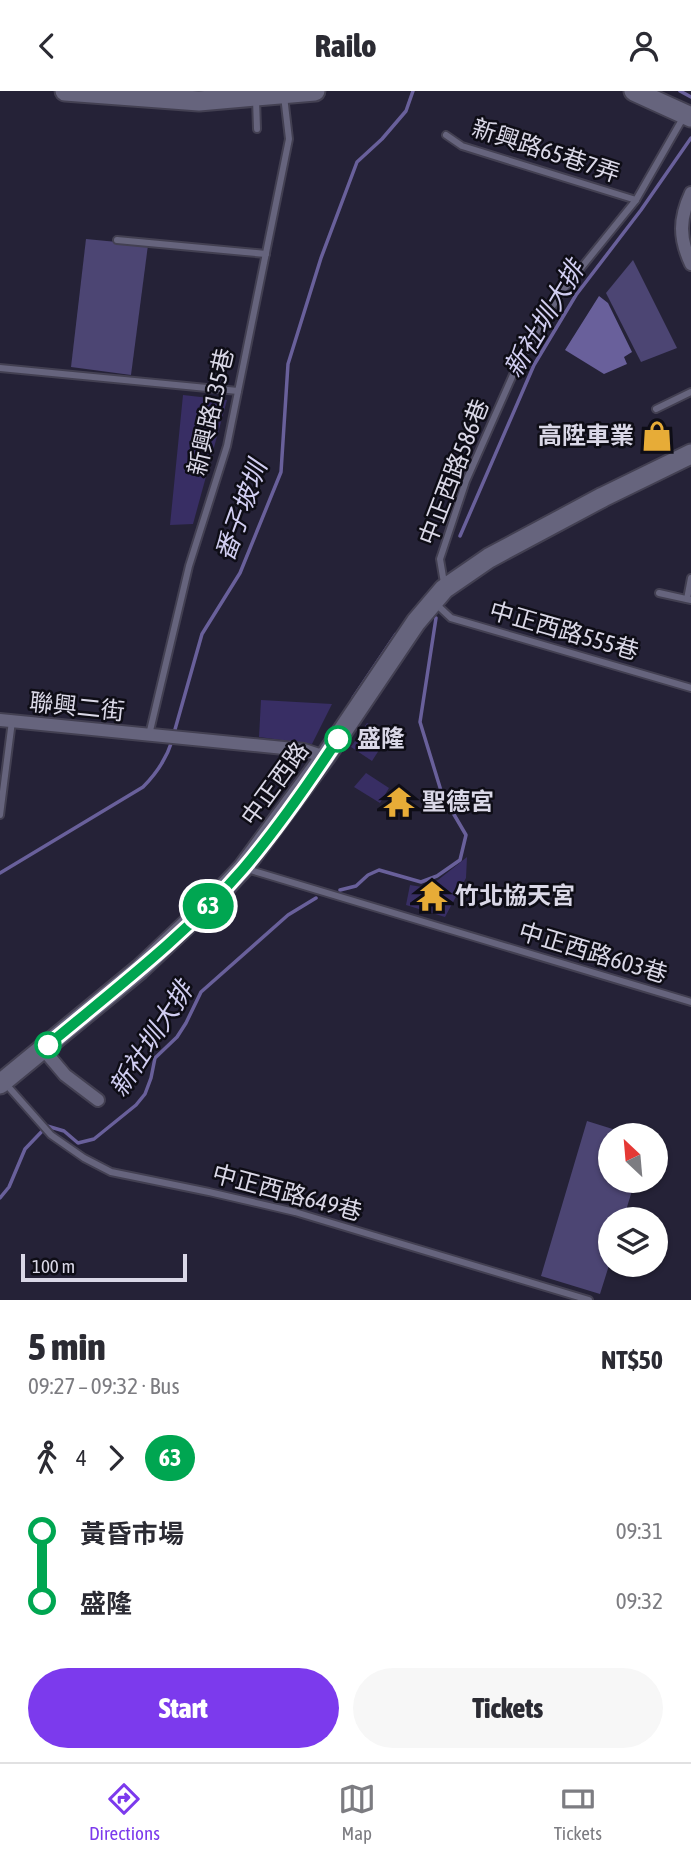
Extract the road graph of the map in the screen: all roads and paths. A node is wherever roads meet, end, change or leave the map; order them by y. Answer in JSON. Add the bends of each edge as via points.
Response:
{"nodes":[{"id":1,"x":65,"y":91,"type":"edge"},
{"id":2,"x":315,"y":91,"type":"edge"},
{"id":3,"x":634,"y":91,"type":"edge"},
{"id":4,"x":284,"y":94,"type":"junction"},
{"id":5,"x":245,"y":95,"type":"edge"},
{"id":6,"x":668,"y":99,"type":"edge"},
{"id":7,"x":688,"y":116,"type":"edge"},
{"id":8,"x":257,"y":129,"type":"dead end"},
{"id":9,"x":446,"y":135,"type":"dead end"},
{"id":10,"x":691,"y":193,"type":"edge"},
{"id":11,"x":636,"y":200,"type":"junction"},
{"id":12,"x":117,"y":240,"type":"dead end"},
{"id":13,"x":266,"y":254,"type":"junction"},
{"id":14,"x":691,"y":264,"type":"edge"},
{"id":15,"x":0,"y":367,"type":"edge"},
{"id":16,"x":237,"y":391,"type":"junction"},
{"id":17,"x":691,"y":392,"type":"edge"},
{"id":18,"x":656,"y":409,"type":"dead end"},
{"id":19,"x":689,"y":457,"type":"edge"},
{"id":20,"x":691,"y":578,"type":"edge"},
{"id":21,"x":659,"y":593,"type":"dead end"},
{"id":22,"x":438,"y":595,"type":"junction"},
{"id":23,"x":689,"y":600,"type":"edge"},
{"id":24,"x":691,"y":688,"type":"edge"},
{"id":25,"x":6,"y":721,"type":"edge"},
{"id":26,"x":149,"y":735,"type":"junction"},
{"id":27,"x":325,"y":757,"type":"junction"},
{"id":28,"x":0,"y":815,"type":"edge"},
{"id":29,"x":243,"y":868,"type":"junction"},
{"id":30,"x":691,"y":1002,"type":"edge"},
{"id":31,"x":43,"y":1049,"type":"junction"},
{"id":32,"x":2,"y":1083,"type":"edge"},
{"id":33,"x":98,"y":1100,"type":"dead end"},
{"id":34,"x":589,"y":1300,"type":"edge"}],
"edges":[{"from":1,"to":5,"type":"main road","via":[[199,101]]},
{"from":2,"to":4,"type":"main road"},
{"from":3,"to":6,"type":"main road"},
{"from":4,"to":5,"type":"main road"},
{"from":4,"to":13,"type":"lane","name":"新興路135巷","via":[[289,139]]},
{"from":5,"to":8,"type":"lane"},
{"from":6,"to":7,"type":"main road"},
{"from":7,"to":11,"type":"lane","name":"中正西路586巷"},
{"from":9,"to":11,"type":"lane","name":"新興路65巷7弄","via":[[462,146]]},
{"from":10,"to":14,"type":"street","via":[[680,222]]},
{"from":11,"to":22,"type":"lane","name":"中正西路586巷","via":[[560,294],[520,359],[466,481],[440,559]]},
{"from":12,"to":13,"type":"lane"},
{"from":13,"to":16,"type":"lane","name":"新興路135巷"},
{"from":15,"to":16,"type":"lane"},
{"from":16,"to":26,"type":"lane","name":"新興路135巷","via":[[227,446],[189,566]]},
{"from":17,"to":18,"type":"lane"},
{"from":19,"to":22,"type":"main road","name":"中正西路","via":[[489,558]]},
{"from":20,"to":23,"type":"lane"},
{"from":21,"to":23,"type":"lane"},
{"from":22,"to":24,"type":"lane","name":"中正西路555巷","via":[[451,618]]},
{"from":22,"to":27,"type":"main road","name":"中正西路"},
{"from":25,"to":26,"type":"street","name":"聯興二街"},
{"from":25,"to":28,"type":"lane"},
{"from":26,"to":27,"type":"street","name":"聯興二街","via":[[304,750]]},
{"from":27,"to":29,"type":"main road","name":"中正西路"},
{"from":29,"to":30,"type":"lane","name":"中正西路603巷"},
{"from":29,"to":31,"type":"main road","name":"中正西路","via":[[140,969]]},
{"from":31,"to":32,"type":"main road","name":"中正西路"},
{"from":31,"to":33,"type":"street","via":[[65,1075]]},
{"from":32,"to":34,"type":"lane","name":"中正西路649巷","via":[[51,1135],[111,1173],[295,1212]]}]}
